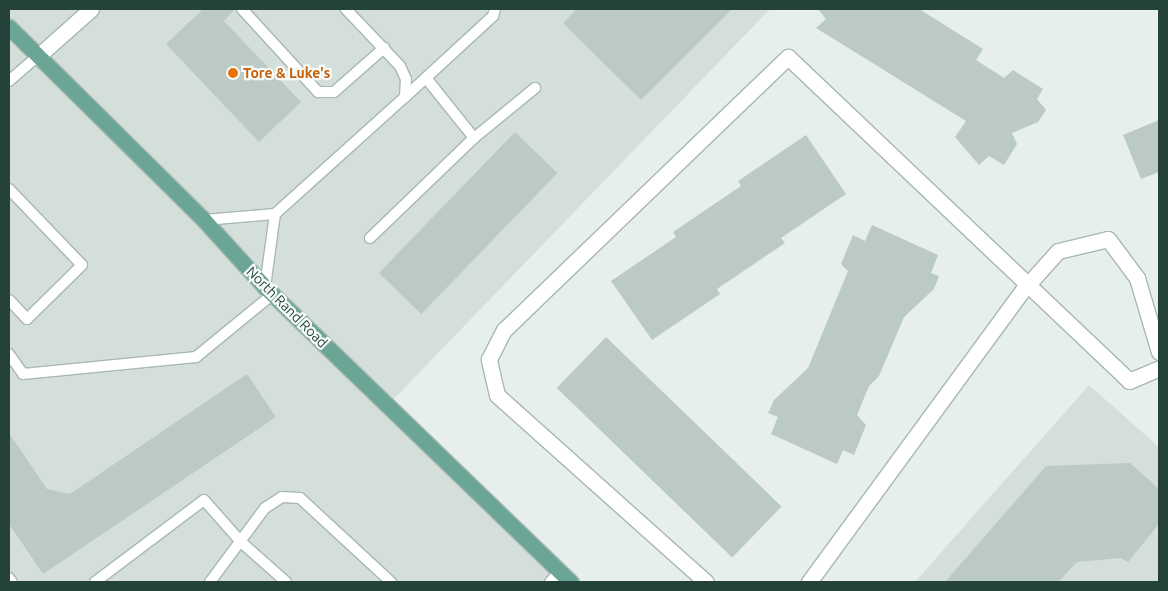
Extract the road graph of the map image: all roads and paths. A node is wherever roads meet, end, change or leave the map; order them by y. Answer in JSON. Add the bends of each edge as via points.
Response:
{"nodes":[{"id":1,"x":91,"y":9,"type":"edge"},
{"id":2,"x":242,"y":9,"type":"edge"},
{"id":3,"x":346,"y":9,"type":"edge"},
{"id":4,"x":495,"y":9,"type":"edge"},
{"id":5,"x":9,"y":27,"type":"edge"},
{"id":6,"x":384,"y":48,"type":"junction"},
{"id":7,"x":37,"y":57,"type":"junction"},
{"id":8,"x":426,"y":78,"type":"junction"},
{"id":9,"x":9,"y":81,"type":"edge"},
{"id":10,"x":535,"y":88,"type":"dead end"},
{"id":11,"x":405,"y":96,"type":"junction"},
{"id":12,"x":474,"y":138,"type":"junction"},
{"id":13,"x":9,"y":189,"type":"edge"},
{"id":14,"x":275,"y":214,"type":"junction"},
{"id":15,"x":204,"y":220,"type":"junction"},
{"id":16,"x":370,"y":238,"type":"dead end"},
{"id":17,"x":1028,"y":285,"type":"junction"},
{"id":18,"x":269,"y":291,"type":"junction"},
{"id":19,"x":9,"y":300,"type":"edge"},
{"id":20,"x":1159,"y":352,"type":"edge"},
{"id":21,"x":9,"y":354,"type":"edge"},
{"id":22,"x":1159,"y":368,"type":"edge"},
{"id":23,"x":241,"y":542,"type":"junction"},
{"id":24,"x":9,"y":578,"type":"edge"},
{"id":25,"x":560,"y":579,"type":"edge"},
{"id":26,"x":12,"y":582,"type":"edge"},
{"id":27,"x":95,"y":582,"type":"edge"},
{"id":28,"x":210,"y":582,"type":"edge"},
{"id":29,"x":286,"y":582,"type":"edge"},
{"id":30,"x":391,"y":582,"type":"edge"},
{"id":31,"x":706,"y":582,"type":"edge"},
{"id":32,"x":809,"y":582,"type":"edge"}],
"edges":[{"from":1,"to":7,"type":"street"},
{"from":2,"to":6,"type":"lane","via":[[318,92],[334,92]]},
{"from":3,"to":6,"type":"lane"},
{"from":4,"to":8,"type":"lane","via":[[493,16]]},
{"from":5,"to":7,"type":"main road","name":"North Rand Road"},
{"from":6,"to":11,"type":"lane","via":[[400,66],[406,79]]},
{"from":7,"to":9,"type":"lane"},
{"from":7,"to":15,"type":"main road","name":"North Rand Road"},
{"from":8,"to":11,"type":"lane"},
{"from":8,"to":12,"type":"lane"},
{"from":10,"to":12,"type":"lane"},
{"from":11,"to":14,"type":"lane"},
{"from":12,"to":16,"type":"lane"},
{"from":13,"to":19,"type":"lane","via":[[82,266],[27,319]]},
{"from":14,"to":15,"type":"lane"},
{"from":14,"to":18,"type":"lane"},
{"from":15,"to":18,"type":"main road","name":"North Rand Road"},
{"from":17,"to":20,"type":"street","via":[[1058,251],[1108,239],[1137,278]]},
{"from":17,"to":22,"type":"street","via":[[1129,381]]},
{"from":17,"to":31,"type":"street","via":[[788,58],[504,330],[489,359],[497,394]]},
{"from":17,"to":32,"type":"street"},
{"from":18,"to":21,"type":"lane","via":[[196,357],[23,374]]},
{"from":18,"to":25,"type":"main road","name":"North Rand Road"},
{"from":23,"to":27,"type":"lane","via":[[204,500]]},
{"from":23,"to":28,"type":"lane"},
{"from":23,"to":29,"type":"lane"},
{"from":23,"to":30,"type":"lane","via":[[265,508],[282,497],[300,498]]},
{"from":24,"to":26,"type":"lane"}]}
